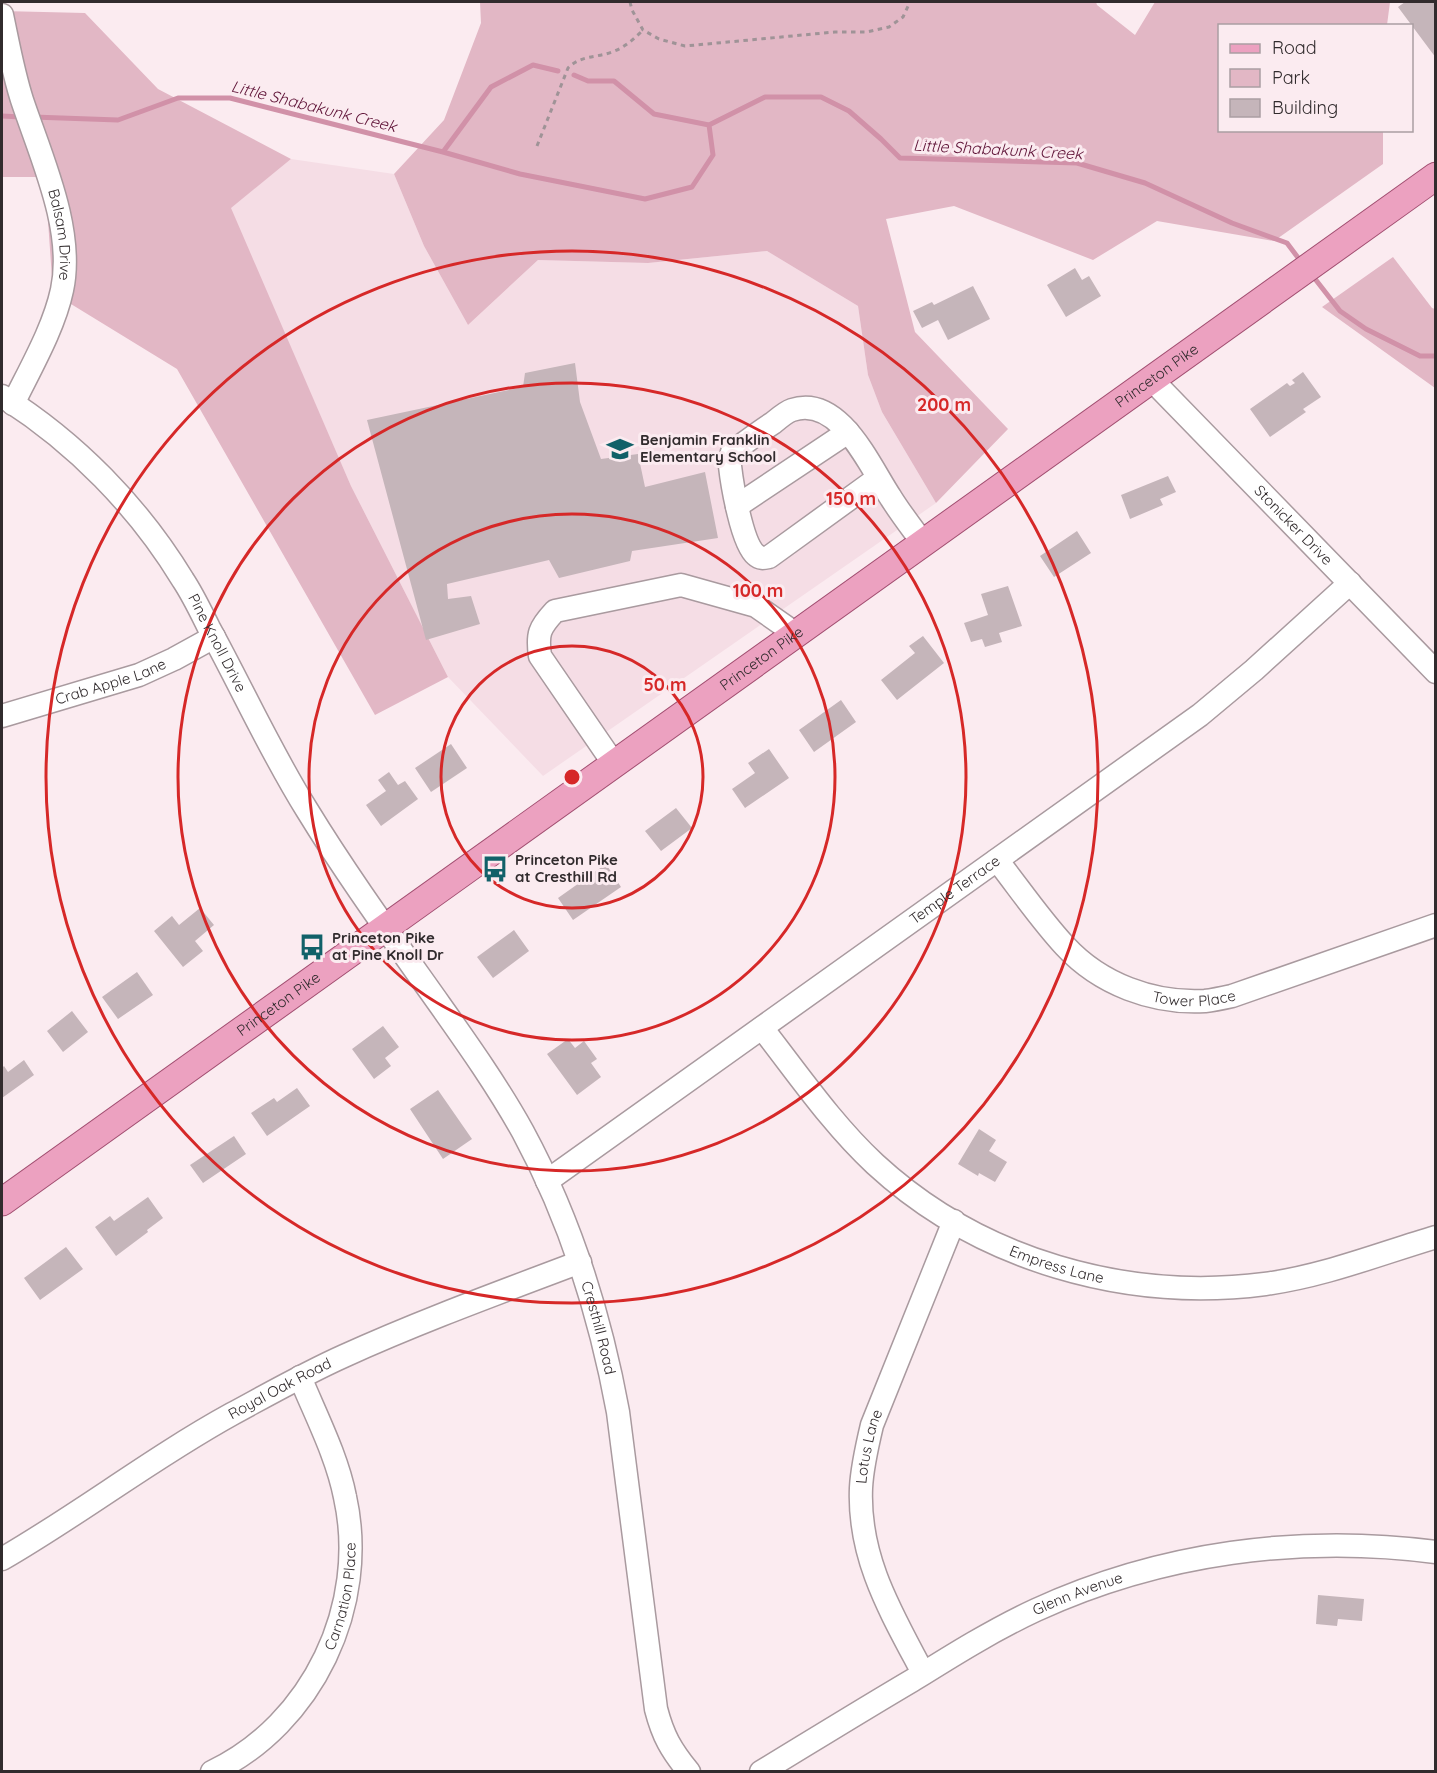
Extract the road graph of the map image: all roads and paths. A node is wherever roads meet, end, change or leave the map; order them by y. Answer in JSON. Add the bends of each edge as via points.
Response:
{"nodes":[{"id":1,"x":630,"y":2,"type":"edge"},
{"id":2,"x":910,"y":2,"type":"edge"},
{"id":3,"x":2,"y":15,"type":"edge"},
{"id":4,"x":643,"y":30,"type":"junction"},
{"id":5,"x":537,"y":146,"type":"dead end"},
{"id":6,"x":1436,"y":176,"type":"edge"},
{"id":7,"x":1151,"y":379,"type":"junction"},
{"id":8,"x":7,"y":400,"type":"edge"},
{"id":9,"x":848,"y":432,"type":"junction"},
{"id":10,"x":878,"y":478,"type":"junction"},
{"id":11,"x":737,"y":506,"type":"junction"},
{"id":12,"x":923,"y":543,"type":"junction"},
{"id":13,"x":1350,"y":583,"type":"junction"},
{"id":14,"x":796,"y":634,"type":"junction"},
{"id":15,"x":214,"y":637,"type":"junction"},
{"id":16,"x":1436,"y":672,"type":"edge"},
{"id":17,"x":2,"y":716,"type":"edge"},
{"id":18,"x":614,"y":764,"type":"junction"},
{"id":19,"x":997,"y":860,"type":"junction"},
{"id":20,"x":1436,"y":925,"type":"edge"},
{"id":21,"x":385,"y":927,"type":"junction"},
{"id":22,"x":762,"y":1028,"type":"junction"},
{"id":23,"x":547,"y":1181,"type":"junction"},
{"id":24,"x":2,"y":1202,"type":"edge"},
{"id":25,"x":954,"y":1221,"type":"junction"},
{"id":26,"x":1436,"y":1237,"type":"edge"},
{"id":27,"x":580,"y":1262,"type":"junction"},
{"id":28,"x":300,"y":1377,"type":"junction"},
{"id":29,"x":1436,"y":1552,"type":"edge"},
{"id":30,"x":2,"y":1559,"type":"edge"},
{"id":31,"x":924,"y":1673,"type":"junction"},
{"id":32,"x":212,"y":1772,"type":"edge"},
{"id":33,"x":689,"y":1772,"type":"edge"},
{"id":34,"x":761,"y":1772,"type":"edge"}],
"edges":[{"from":1,"to":4,"type":"path"},
{"from":2,"to":4,"type":"path","via":[[903,17],[889,27],[867,32],[684,46]]},
{"from":3,"to":8,"type":"street","name":"Balsam Drive","via":[[21,98],[57,204],[64,271],[54,315]]},
{"from":4,"to":5,"type":"path","via":[[615,51],[588,57],[568,68]]},
{"from":6,"to":7,"type":"main road","name":"Princeton Pike"},
{"from":7,"to":12,"type":"main road","name":"Princeton Pike"},
{"from":7,"to":13,"type":"street","name":"Stonicker Drive"},
{"from":8,"to":15,"type":"street","name":"Pine Knoll Drive","via":[[62,440],[132,509],[184,581]]},
{"from":9,"to":10,"type":"street"},
{"from":9,"to":11,"type":"street"},
{"from":9,"to":11,"type":"street","via":[[823,410],[791,410],[732,452],[730,463]]},
{"from":10,"to":11,"type":"street","via":[[769,557],[756,555],[747,542]]},
{"from":10,"to":12,"type":"street"},
{"from":12,"to":14,"type":"main road","name":"Princeton Pike"},
{"from":13,"to":16,"type":"street","name":"Stonicker Drive"},
{"from":13,"to":19,"type":"street","name":"Temple Terrace","via":[[1200,715]]},
{"from":14,"to":18,"type":"main road","name":"Princeton Pike"},
{"from":14,"to":18,"type":"street","via":[[756,606],[681,585],[555,611],[543,624],[538,639],[540,656]]},
{"from":15,"to":17,"type":"street","name":"Crab Apple Lane","via":[[139,675]]},
{"from":15,"to":21,"type":"street","name":"Pine Knoll Drive","via":[[296,793]]},
{"from":18,"to":21,"type":"main road","name":"Princeton Pike"},
{"from":19,"to":20,"type":"street","name":"Tower Place","via":[[1065,946],[1085,964],[1109,981],[1156,998],[1206,1001],[1232,996]]},
{"from":19,"to":22,"type":"street","name":"Temple Terrace"},
{"from":21,"to":23,"type":"street","name":"Cresthill Road","via":[[490,1077]]},
{"from":21,"to":24,"type":"main road","name":"Princeton Pike"},
{"from":22,"to":23,"type":"street","name":"Temple Terrace"},
{"from":22,"to":25,"type":"street","name":"Empress Lane","via":[[840,1129],[915,1196]]},
{"from":23,"to":27,"type":"street","name":"Cresthill Road"},
{"from":25,"to":26,"type":"street","name":"Empress Lane","via":[[1034,1260],[1132,1284],[1174,1288],[1267,1284],[1308,1276]]},
{"from":25,"to":31,"type":"street","name":"Lotus Lane","via":[[872,1425],[861,1489],[864,1532],[878,1585]]},
{"from":27,"to":28,"type":"street","name":"Royal Oak Road","via":[[415,1325]]},
{"from":27,"to":33,"type":"street","name":"Cresthill Road","via":[[602,1334],[618,1412],[656,1709],[661,1731]]},
{"from":28,"to":30,"type":"street","name":"Royal Oak Road","via":[[180,1445]]},
{"from":28,"to":32,"type":"street","name":"Carnation Place","via":[[345,1497],[351,1558],[347,1593],[338,1627],[310,1686],[264,1738]]},
{"from":29,"to":31,"type":"street","name":"Glenn Avenue","via":[[1364,1545],[1302,1545],[1203,1557],[1152,1569],[1036,1610]]},
{"from":31,"to":34,"type":"street","name":"Glenn Avenue"}]}
